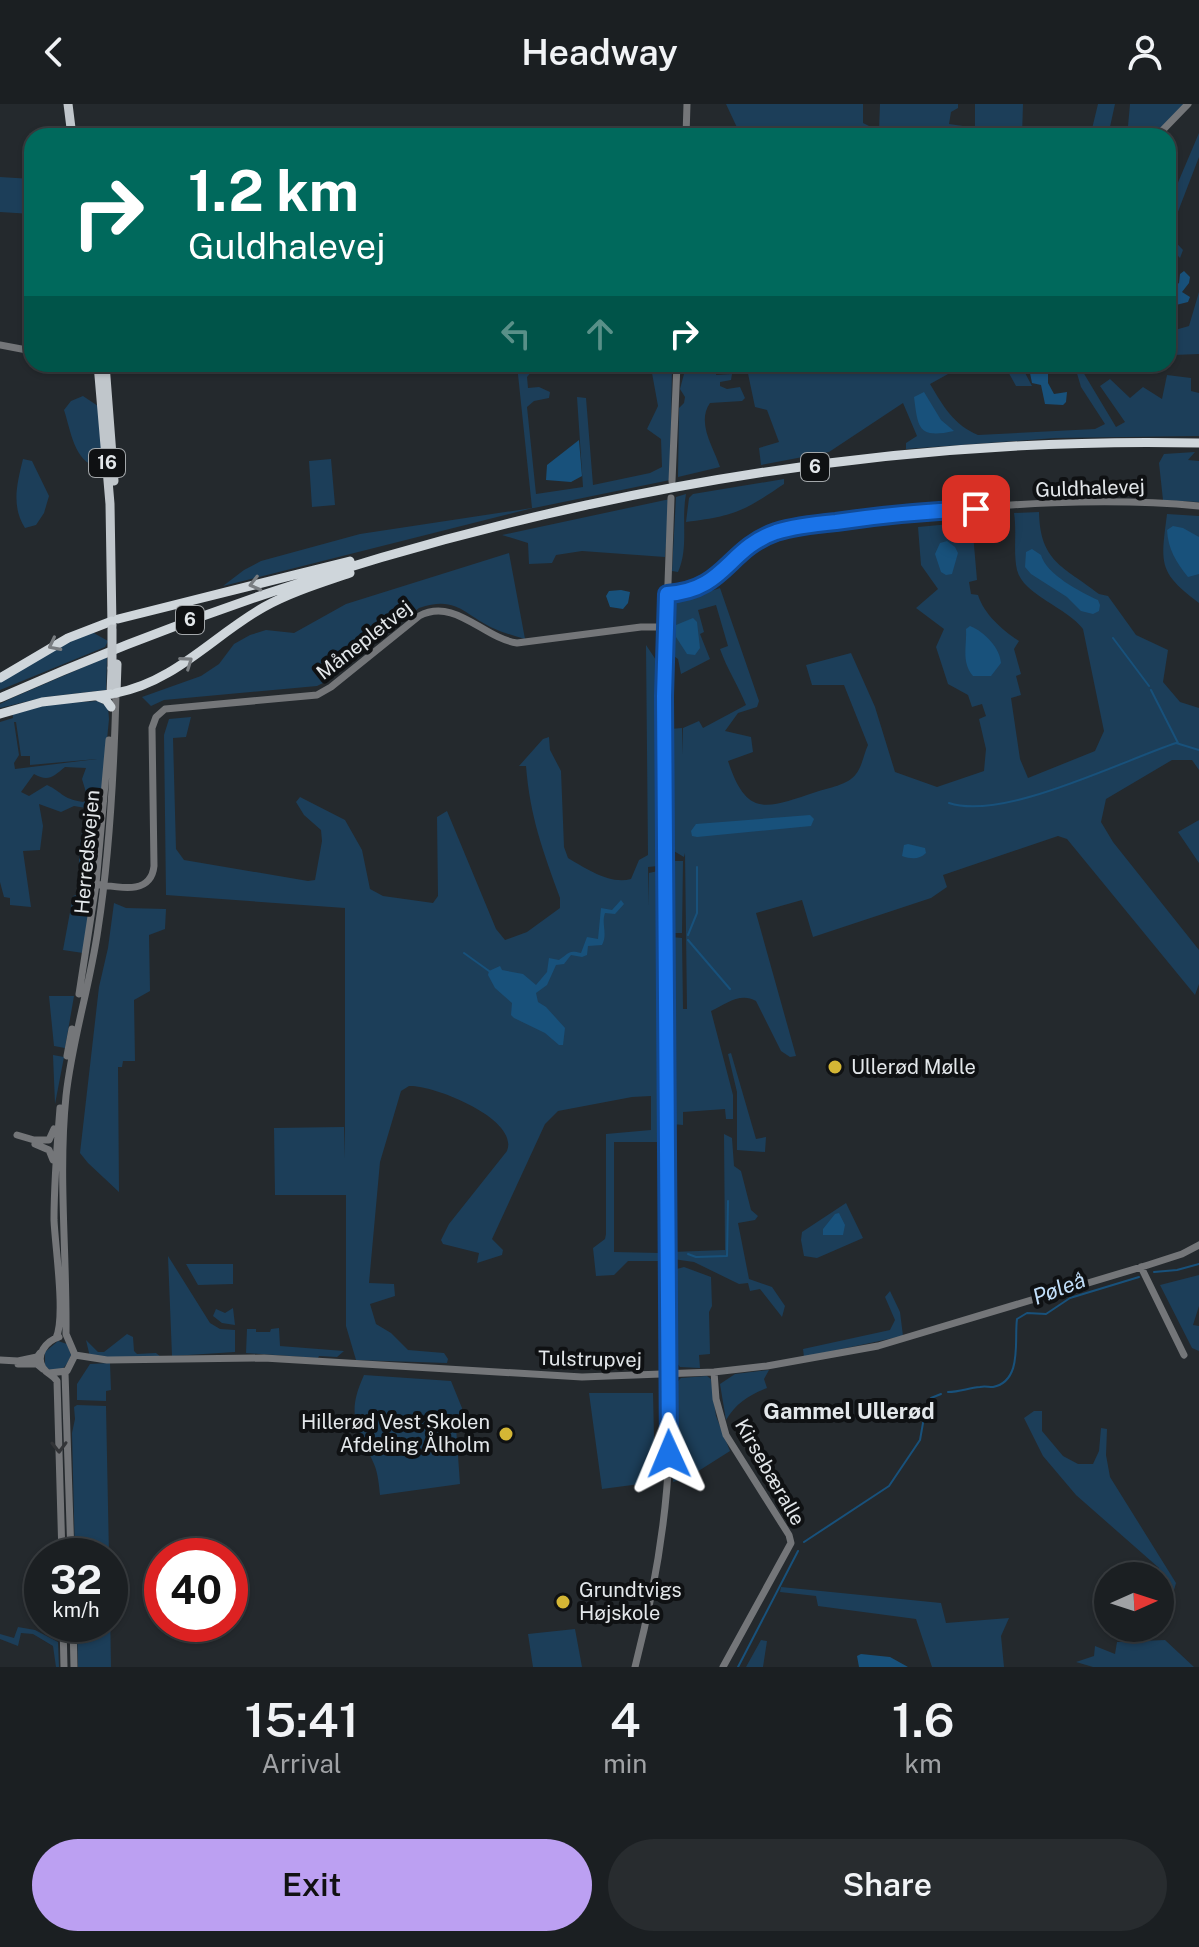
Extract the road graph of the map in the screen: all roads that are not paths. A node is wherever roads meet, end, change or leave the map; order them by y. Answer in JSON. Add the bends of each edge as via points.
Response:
{"nodes":[{"id":1,"x":68,"y":104,"type":"edge"},
{"id":2,"x":687,"y":104,"type":"edge"},
{"id":3,"x":1188,"y":104,"type":"edge"},
{"id":4,"x":71,"y":128,"type":"edge"},
{"id":5,"x":686,"y":128,"type":"edge"},
{"id":6,"x":1165,"y":128,"type":"edge"},
{"id":7,"x":0,"y":345,"type":"edge"},
{"id":8,"x":24,"y":350,"type":"edge"},
{"id":9,"x":99,"y":372,"type":"edge"},
{"id":10,"x":106,"y":372,"type":"edge"},
{"id":11,"x":677,"y":372,"type":"edge"},
{"id":12,"x":1199,"y":443,"type":"edge"},
{"id":13,"x":672,"y":481,"type":"dead end"},
{"id":14,"x":671,"y":498,"type":"dead end"},
{"id":15,"x":1199,"y":506,"type":"edge"},
{"id":16,"x":437,"y":541,"type":"junction"},
{"id":17,"x":385,"y":556,"type":"junction"},
{"id":18,"x":667,"y":594,"type":"junction"},
{"id":19,"x":115,"y":624,"type":"junction"},
{"id":20,"x":665,"y":627,"type":"junction"},
{"id":21,"x":0,"y":678,"type":"edge"},
{"id":22,"x":114,"y":693,"type":"junction"},
{"id":23,"x":99,"y":697,"type":"junction"},
{"id":24,"x":0,"y":698,"type":"edge"},
{"id":25,"x":111,"y":707,"type":"junction"},
{"id":26,"x":0,"y":714,"type":"edge"},
{"id":27,"x":100,"y":885,"type":"junction"},
{"id":28,"x":63,"y":1098,"type":"junction"},
{"id":29,"x":35,"y":1144,"type":"junction"},
{"id":30,"x":57,"y":1146,"type":"junction"},
{"id":31,"x":54,"y":1192,"type":"junction"},
{"id":32,"x":1199,"y":1245,"type":"edge"},
{"id":33,"x":1141,"y":1267,"type":"junction"},
{"id":34,"x":56,"y":1338,"type":"junction"},
{"id":35,"x":68,"y":1340,"type":"junction"},
{"id":36,"x":43,"y":1348,"type":"junction"},
{"id":37,"x":1184,"y":1355,"type":"dead end"},
{"id":38,"x":74,"y":1359,"type":"junction"},
{"id":39,"x":0,"y":1362,"type":"edge"},
{"id":40,"x":46,"y":1371,"type":"junction"},
{"id":41,"x":65,"y":1372,"type":"junction"},
{"id":42,"x":714,"y":1372,"type":"junction"},
{"id":43,"x":668,"y":1375,"type":"junction"},
{"id":44,"x":62,"y":1538,"type":"edge"},
{"id":45,"x":70,"y":1538,"type":"edge"},
{"id":46,"x":63,"y":1642,"type":"edge"},
{"id":47,"x":73,"y":1642,"type":"edge"},
{"id":48,"x":64,"y":1667,"type":"edge"},
{"id":49,"x":74,"y":1667,"type":"edge"},
{"id":50,"x":635,"y":1667,"type":"edge"},
{"id":51,"x":723,"y":1667,"type":"edge"}],
"edges":[{"from":1,"to":4,"type":"main road"},
{"from":2,"to":5,"type":"street"},
{"from":3,"to":6,"type":"street"},
{"from":7,"to":8,"type":"street"},
{"from":9,"to":19,"type":"main road","name":"Herredsvejen","number":"16"},
{"from":10,"to":19,"type":"main road","name":"Herredsvejen","number":"16","via":[[114,475]]},
{"from":11,"to":13,"type":"street"},
{"from":12,"to":16,"type":"highway","number":"6","via":[[1004,447],[821,466],[652,493]]},
{"from":14,"to":18,"type":"street"},
{"from":15,"to":18,"type":"street","name":"Guldhalevej","via":[[1053,504],[799,526],[755,541],[704,586]]},
{"from":16,"to":17,"type":"highway","number":"6"},
{"from":22,"to":16,"type":"highway","one_way":true,"via":[[178,668],[283,598],[419,552]]},
{"from":17,"to":19,"type":"highway","one_way":true},
{"from":17,"to":24,"type":"highway","number":"6","via":[[194,618]]},
{"from":18,"to":20,"type":"street"},
{"from":19,"to":21,"type":"highway","one_way":true,"via":[[68,638]]},
{"from":19,"to":22,"type":"main road","name":"Herredsvejen","number":"16","bridge":true},
{"from":20,"to":27,"type":"street","name":"Månepletvej","via":[[517,643],[454,613],[433,610],[317,695],[165,709],[152,728],[154,873],[139,887]]},
{"from":20,"to":43,"type":"street"},
{"from":22,"to":23,"type":"highway"},
{"from":22,"to":25,"type":"street","name":"Herredsvejen"},
{"from":22,"to":27,"type":"street","name":"Herredsvejen"},
{"from":23,"to":25,"type":"highway"},
{"from":23,"to":26,"type":"highway","via":[[42,702]]},
{"from":25,"to":27,"type":"street","name":"Herredsvejen"},
{"from":27,"to":28,"type":"street","name":"Herredsvejen","via":[[98,931]]},
{"from":28,"to":29,"type":"street","via":[[49,1140],[17,1135]]},
{"from":28,"to":30,"type":"street"},
{"from":28,"to":35,"type":"street","name":"Herredsvejen"},
{"from":29,"to":30,"type":"street"},
{"from":29,"to":31,"type":"street","via":[[53,1156]]},
{"from":30,"to":31,"type":"street"},
{"from":31,"to":34,"type":"street"},
{"from":32,"to":33,"type":"street","name":"Tulstrupvej"},
{"from":33,"to":37,"type":"street"},
{"from":33,"to":42,"type":"street","name":"Tulstrupvej","via":[[878,1346]]},
{"from":34,"to":35,"type":"street"},
{"from":34,"to":36,"type":"street"},
{"from":35,"to":38,"type":"street"},
{"from":36,"to":39,"type":"street","via":[[37,1357]]},
{"from":36,"to":40,"type":"street"},
{"from":38,"to":41,"type":"street"},
{"from":38,"to":43,"type":"street","name":"Tulstrupvej","via":[[240,1358],[582,1377]]},
{"from":39,"to":40,"type":"street","via":[[37,1364]]},
{"from":40,"to":41,"type":"street"},
{"from":40,"to":44,"type":"street","one_way":true,"via":[[58,1383]]},
{"from":41,"to":45,"type":"street"},
{"from":42,"to":43,"type":"street","name":"Tulstrupvej"},
{"from":42,"to":51,"type":"street","name":"Kirsebæralle","via":[[726,1435],[791,1543]]},
{"from":43,"to":50,"type":"street","via":[[661,1545]]},
{"from":46,"to":48,"type":"street"},
{"from":47,"to":49,"type":"street"}]}
